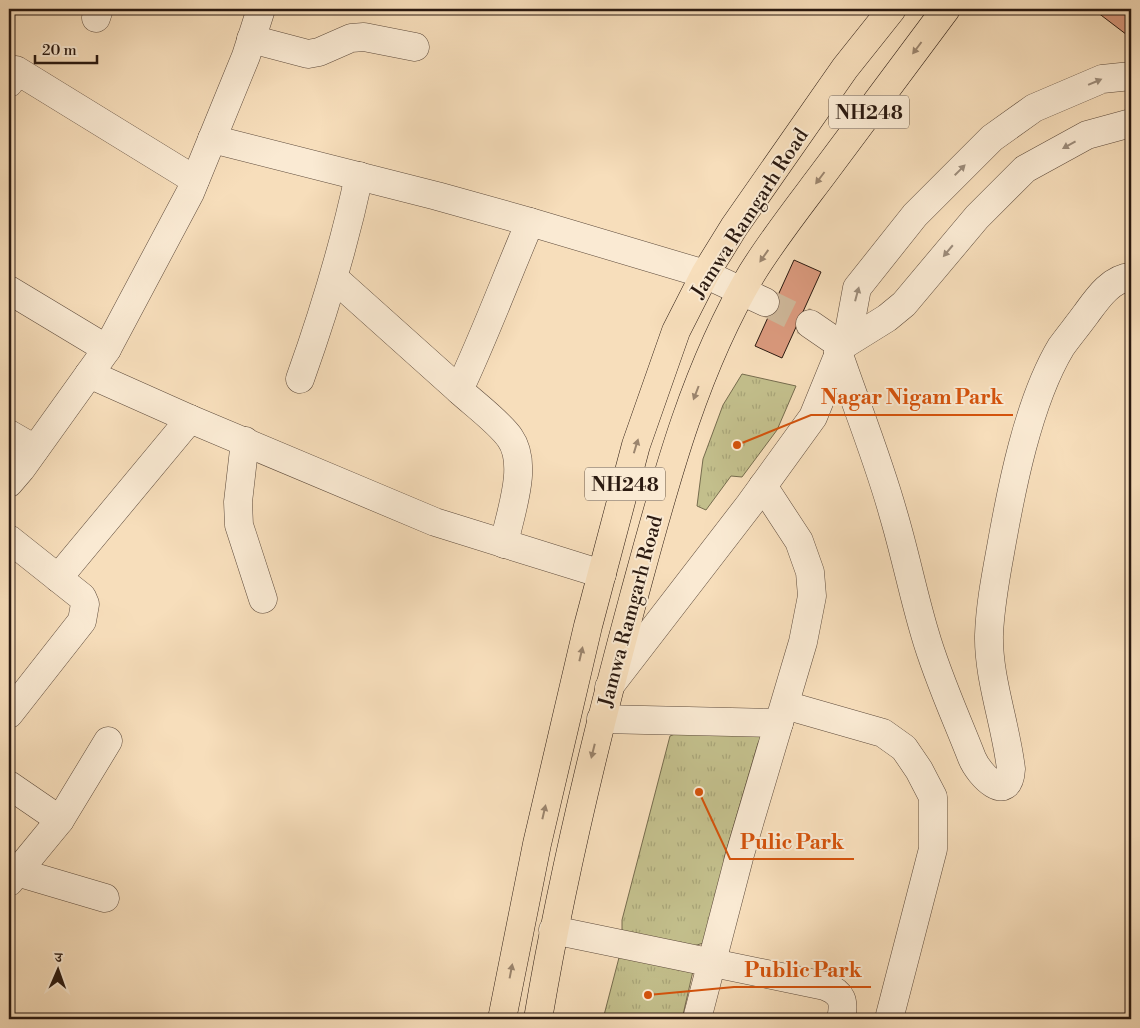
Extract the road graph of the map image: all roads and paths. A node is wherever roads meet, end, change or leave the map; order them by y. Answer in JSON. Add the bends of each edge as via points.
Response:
{"nodes":[{"id":1,"x":261,"y":9,"type":"edge"},
{"id":2,"x":892,"y":9,"type":"edge"},
{"id":3,"x":946,"y":9,"type":"edge"},
{"id":4,"x":251,"y":39,"type":"junction"},
{"id":5,"x":415,"y":47,"type":"dead end"},
{"id":6,"x":11,"y":72,"type":"edge"},
{"id":7,"x":1131,"y":76,"type":"edge"},
{"id":8,"x":1131,"y":123,"type":"edge"},
{"id":9,"x":212,"y":140,"type":"junction"},
{"id":10,"x":359,"y":176,"type":"junction"},
{"id":11,"x":195,"y":180,"type":"junction"},
{"id":12,"x":530,"y":222,"type":"junction"},
{"id":13,"x":705,"y":274,"type":"junction"},
{"id":14,"x":1131,"y":277,"type":"edge"},
{"id":15,"x":334,"y":278,"type":"junction"},
{"id":16,"x":9,"y":290,"type":"edge"},
{"id":17,"x":754,"y":296,"type":"junction"},
{"id":18,"x":810,"y":324,"type":"tunnel mouth"},
{"id":19,"x":842,"y":346,"type":"junction"},
{"id":20,"x":107,"y":349,"type":"junction"},
{"id":21,"x":89,"y":374,"type":"junction"},
{"id":22,"x":300,"y":379,"type":"dead end"},
{"id":23,"x":459,"y":390,"type":"junction"},
{"id":24,"x":190,"y":419,"type":"junction"},
{"id":25,"x":9,"y":434,"type":"edge"},
{"id":26,"x":245,"y":441,"type":"junction"},
{"id":27,"x":36,"y":449,"type":"junction"},
{"id":28,"x":9,"y":483,"type":"edge"},
{"id":29,"x":763,"y":486,"type":"junction"},
{"id":30,"x":9,"y":539,"type":"edge"},
{"id":31,"x":504,"y":544,"type":"junction"},
{"id":32,"x":602,"y":574,"type":"junction"},
{"id":33,"x":58,"y":578,"type":"junction"},
{"id":34,"x":263,"y":599,"type":"dead end"},
{"id":35,"x":609,"y":687,"type":"junction"},
{"id":36,"x":9,"y":714,"type":"edge"},
{"id":37,"x":782,"y":714,"type":"junction"},
{"id":38,"x":601,"y":719,"type":"junction"},
{"id":39,"x":108,"y":741,"type":"dead end"},
{"id":40,"x":9,"y":785,"type":"edge"},
{"id":41,"x":60,"y":820,"type":"junction"},
{"id":42,"x":13,"y":877,"type":"edge"},
{"id":43,"x":105,"y":898,"type":"dead end"},
{"id":44,"x":554,"y":930,"type":"junction"},
{"id":45,"x":712,"y":962,"type":"junction"},
{"id":46,"x":502,"y":1019,"type":"edge"},
{"id":47,"x":538,"y":1019,"type":"edge"},
{"id":48,"x":697,"y":1019,"type":"edge"},
{"id":49,"x":841,"y":1019,"type":"edge"},
{"id":50,"x":889,"y":1019,"type":"edge"}],
"edges":[{"from":1,"to":4,"type":"street"},
{"from":2,"to":13,"type":"highway","name":"Jamwa Ramgarh Road","number":"NH248","via":[[845,68]]},
{"from":3,"to":17,"type":"highway","name":"Jamwa Ramgarh Road","number":"NH248","one_way":true,"via":[[752,273]]},
{"from":4,"to":5,"type":"street","via":[[308,54],[351,38],[364,37]]},
{"from":4,"to":9,"type":"street"},
{"from":6,"to":11,"type":"street"},
{"from":19,"to":7,"type":"street","one_way":true,"via":[[858,288],[915,216],[992,138],[1034,108],[1102,79]]},
{"from":8,"to":19,"type":"street","one_way":true,"via":[[1087,135],[1025,169],[977,217],[904,304]]},
{"from":9,"to":10,"type":"street"},
{"from":9,"to":11,"type":"street"},
{"from":10,"to":12,"type":"street"},
{"from":10,"to":15,"type":"street"},
{"from":11,"to":20,"type":"street"},
{"from":12,"to":13,"type":"street"},
{"from":12,"to":23,"type":"street"},
{"from":13,"to":17,"type":"street"},
{"from":32,"to":13,"type":"highway","name":"Jamwa Ramgarh Road","number":"NH248","one_way":true,"via":[[636,445],[659,375],[676,331]]},
{"from":14,"to":19,"type":"street","via":[[1114,283],[1100,295],[1061,348],[1045,381],[1022,447],[992,598],[989,634],[990,659],[1011,769],[1011,777],[1002,786],[994,786],[986,780],[976,766],[925,636],[893,512]]},
{"from":15,"to":22,"type":"street"},
{"from":15,"to":23,"type":"street"},
{"from":16,"to":20,"type":"street"},
{"from":17,"to":35,"type":"highway","name":"Jamwa Ramgarh Road","number":"NH248","one_way":true,"via":[[714,347],[688,411]]},
{"from":18,"to":19,"type":"street"},
{"from":19,"to":29,"type":"street","via":[[812,417]]},
{"from":20,"to":21,"type":"street"},
{"from":21,"to":24,"type":"street"},
{"from":21,"to":27,"type":"street"},
{"from":23,"to":31,"type":"street","via":[[510,437],[517,452],[520,468]]},
{"from":24,"to":26,"type":"street"},
{"from":24,"to":33,"type":"street"},
{"from":25,"to":27,"type":"street"},
{"from":26,"to":31,"type":"street","via":[[435,522]]},
{"from":26,"to":34,"type":"street","via":[[238,502],[239,525]]},
{"from":27,"to":28,"type":"street"},
{"from":29,"to":35,"type":"street"},
{"from":29,"to":37,"type":"street","via":[[799,541],[810,572],[812,596],[803,642]]},
{"from":30,"to":33,"type":"street"},
{"from":31,"to":32,"type":"street"},
{"from":46,"to":32,"type":"highway","name":"Jamwa Ramgarh Road","number":"NH248","one_way":true,"via":[[537,844]]},
{"from":33,"to":36,"type":"street","via":[[82,597],[85,604],[82,621]]},
{"from":35,"to":38,"type":"highway","name":"Jamwa Ramgarh Road","number":"NH248"},
{"from":37,"to":38,"type":"street"},
{"from":37,"to":45,"type":"street"},
{"from":37,"to":50,"type":"street","via":[[883,733],[904,748],[933,797],[933,850]]},
{"from":38,"to":44,"type":"highway","name":"Jamwa Ramgarh Road","number":"NH248","one_way":true},
{"from":39,"to":41,"type":"street"},
{"from":40,"to":41,"type":"street"},
{"from":41,"to":42,"type":"street"},
{"from":42,"to":43,"type":"street"},
{"from":44,"to":45,"type":"street"},
{"from":44,"to":47,"type":"highway","name":"Jamwa Ramgarh Road","number":"NH248"},
{"from":45,"to":48,"type":"street"},
{"from":45,"to":49,"type":"street","via":[[825,986],[842,998]]}]}
